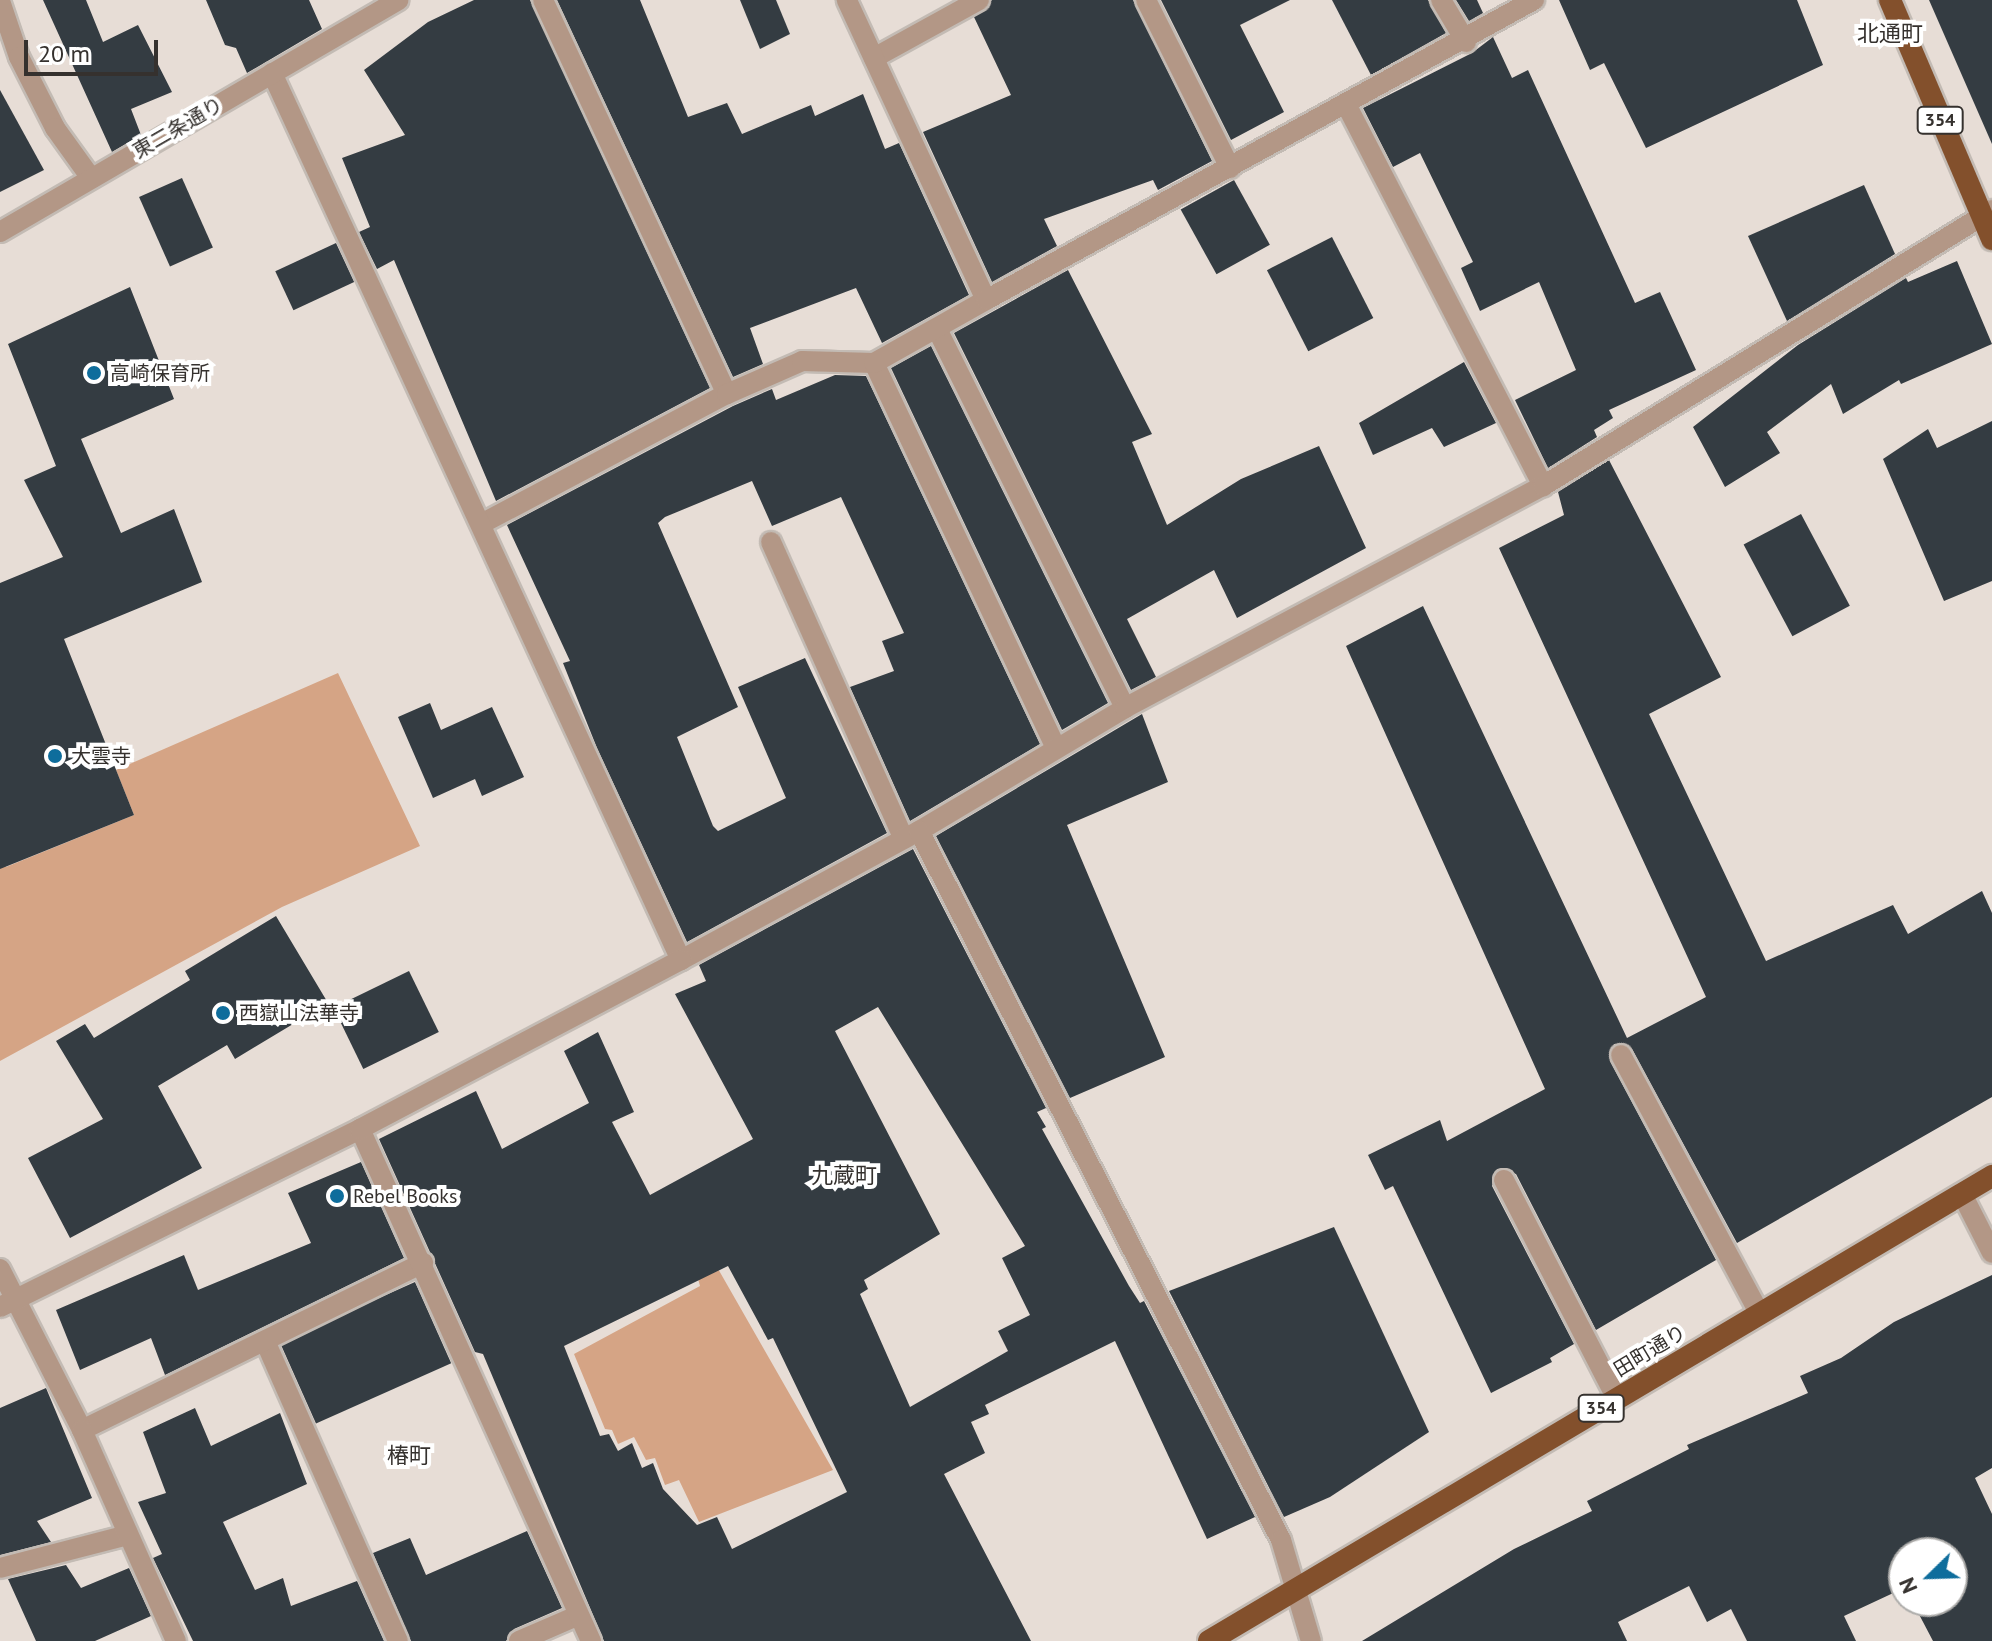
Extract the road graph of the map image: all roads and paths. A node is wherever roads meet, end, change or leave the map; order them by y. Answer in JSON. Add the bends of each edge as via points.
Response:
{"nodes":[{"id":1,"x":543,"y":0,"type":"edge"},
{"id":2,"x":847,"y":0,"type":"edge"},
{"id":3,"x":979,"y":0,"type":"edge"},
{"id":4,"x":1146,"y":0,"type":"edge"},
{"id":5,"x":1441,"y":0,"type":"edge"},
{"id":6,"x":1534,"y":0,"type":"edge"},
{"id":7,"x":1890,"y":0,"type":"edge"},
{"id":8,"x":0,"y":1,"type":"edge"},
{"id":9,"x":388,"y":3,"type":"edge"},
{"id":10,"x":1466,"y":42,"type":"junction"},
{"id":11,"x":874,"y":58,"type":"junction"},
{"id":12,"x":272,"y":73,"type":"junction"},
{"id":13,"x":1347,"y":106,"type":"junction"},
{"id":14,"x":1230,"y":168,"type":"junction"},
{"id":15,"x":91,"y":178,"type":"junction"},
{"id":16,"x":1987,"y":213,"type":"edge"},
{"id":17,"x":0,"y":232,"type":"edge"},
{"id":18,"x":1992,"y":239,"type":"edge"},
{"id":19,"x":986,"y":300,"type":"junction"},
{"id":20,"x":938,"y":331,"type":"junction"},
{"id":21,"x":874,"y":363,"type":"junction"},
{"id":22,"x":727,"y":394,"type":"junction"},
{"id":23,"x":1543,"y":486,"type":"junction"},
{"id":24,"x":481,"y":524,"type":"junction"},
{"id":25,"x":771,"y":542,"type":"dead end"},
{"id":26,"x":1125,"y":708,"type":"junction"},
{"id":27,"x":1056,"y":748,"type":"junction"},
{"id":28,"x":912,"y":835,"type":"junction"},
{"id":29,"x":681,"y":960,"type":"junction"},
{"id":30,"x":1621,"y":1055,"type":"dead end"},
{"id":31,"x":360,"y":1129,"type":"junction"},
{"id":32,"x":1992,"y":1176,"type":"edge"},
{"id":33,"x":1504,"y":1180,"type":"dead end"},
{"id":34,"x":1962,"y":1194,"type":"junction"},
{"id":35,"x":1992,"y":1253,"type":"edge"},
{"id":36,"x":423,"y":1263,"type":"junction"},
{"id":37,"x":0,"y":1269,"type":"edge"},
{"id":38,"x":8,"y":1303,"type":"edge"},
{"id":39,"x":1760,"y":1314,"type":"junction"},
{"id":40,"x":265,"y":1341,"type":"junction"},
{"id":41,"x":1617,"y":1399,"type":"junction"},
{"id":42,"x":82,"y":1430,"type":"junction"},
{"id":43,"x":128,"y":1535,"type":"junction"},
{"id":44,"x":0,"y":1568,"type":"edge"},
{"id":45,"x":1296,"y":1589,"type":"junction"},
{"id":46,"x":579,"y":1615,"type":"junction"},
{"id":47,"x":176,"y":1641,"type":"edge"},
{"id":48,"x":398,"y":1641,"type":"edge"},
{"id":49,"x":519,"y":1641,"type":"edge"},
{"id":50,"x":591,"y":1641,"type":"edge"},
{"id":51,"x":1209,"y":1641,"type":"edge"},
{"id":52,"x":1311,"y":1641,"type":"edge"}],
"edges":[{"from":1,"to":22,"type":"street"},
{"from":2,"to":11,"type":"street"},
{"from":3,"to":11,"type":"street"},
{"from":4,"to":14,"type":"street"},
{"from":5,"to":10,"type":"street"},
{"from":6,"to":10,"type":"street"},
{"from":7,"to":16,"type":"highway","number":"354"},
{"from":8,"to":15,"type":"street","via":[[55,128]]},
{"from":9,"to":12,"type":"street","name":"東二条通り"},
{"from":10,"to":13,"type":"street"},
{"from":11,"to":19,"type":"street"},
{"from":12,"to":15,"type":"street","name":"東二条通り"},
{"from":12,"to":24,"type":"street"},
{"from":13,"to":14,"type":"street"},
{"from":13,"to":23,"type":"street"},
{"from":14,"to":19,"type":"street"},
{"from":15,"to":17,"type":"street","name":"東二条通り"},
{"from":16,"to":18,"type":"highway","number":"354"},
{"from":16,"to":23,"type":"street"},
{"from":19,"to":20,"type":"street"},
{"from":20,"to":21,"type":"street"},
{"from":20,"to":26,"type":"street"},
{"from":21,"to":22,"type":"street","via":[[802,361]]},
{"from":21,"to":27,"type":"street"},
{"from":22,"to":24,"type":"street"},
{"from":23,"to":26,"type":"street"},
{"from":24,"to":29,"type":"street"},
{"from":25,"to":28,"type":"street"},
{"from":26,"to":27,"type":"street"},
{"from":27,"to":28,"type":"street"},
{"from":28,"to":29,"type":"street"},
{"from":28,"to":45,"type":"street","via":[[1281,1540]]},
{"from":29,"to":31,"type":"street"},
{"from":30,"to":39,"type":"street"},
{"from":31,"to":36,"type":"street"},
{"from":31,"to":38,"type":"street"},
{"from":32,"to":34,"type":"highway","name":"田町通り","number":"354"},
{"from":33,"to":41,"type":"street"},
{"from":34,"to":35,"type":"street"},
{"from":34,"to":39,"type":"highway","name":"田町通り","number":"354"},
{"from":36,"to":40,"type":"street"},
{"from":36,"to":46,"type":"street"},
{"from":37,"to":38,"type":"street"},
{"from":38,"to":42,"type":"street","via":[[49,1364]]},
{"from":39,"to":41,"type":"highway","name":"田町通り","number":"354"},
{"from":40,"to":42,"type":"street"},
{"from":40,"to":48,"type":"street"},
{"from":41,"to":45,"type":"highway","name":"田町通り","number":"354"},
{"from":42,"to":43,"type":"street"},
{"from":43,"to":44,"type":"street"},
{"from":43,"to":47,"type":"street"},
{"from":45,"to":51,"type":"highway","name":"田町通り","number":"354"},
{"from":45,"to":52,"type":"street"},
{"from":46,"to":49,"type":"street"},
{"from":46,"to":50,"type":"street"}]}
